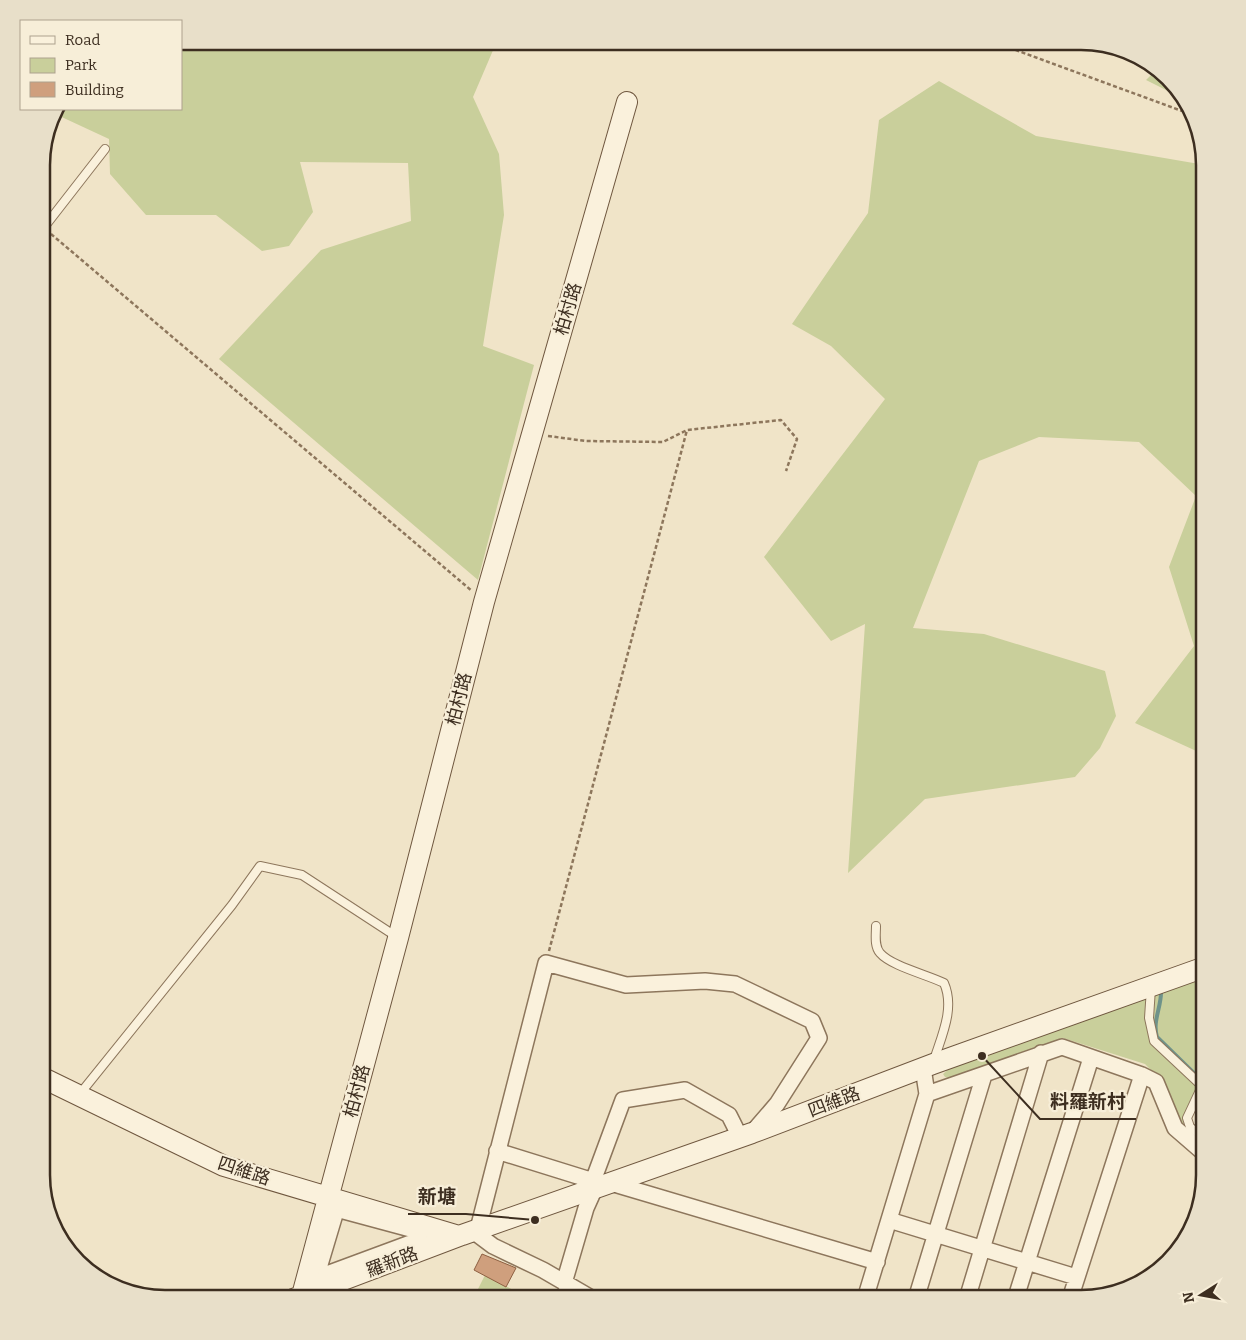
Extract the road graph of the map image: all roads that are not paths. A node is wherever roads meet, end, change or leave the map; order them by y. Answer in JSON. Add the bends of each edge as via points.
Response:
{"nodes":[{"id":1,"x":627,"y":102,"type":"dead end"},
{"id":2,"x":105,"y":150,"type":"dead end"},
{"id":3,"x":50,"y":220,"type":"edge"},
{"id":4,"x":876,"y":926,"type":"dead end"},
{"id":5,"x":398,"y":938,"type":"junction"},
{"id":6,"x":1196,"y":970,"type":"edge"},
{"id":7,"x":1151,"y":986,"type":"junction"},
{"id":8,"x":1041,"y":1053,"type":"junction"},
{"id":9,"x":1091,"y":1058,"type":"junction"},
{"id":10,"x":928,"y":1066,"type":"junction"},
{"id":11,"x":984,"y":1075,"type":"junction"},
{"id":12,"x":1142,"y":1075,"type":"junction"},
{"id":13,"x":1196,"y":1080,"type":"edge"},
{"id":14,"x":50,"y":1082,"type":"edge"},
{"id":15,"x":927,"y":1094,"type":"junction"},
{"id":16,"x":77,"y":1096,"type":"junction"},
{"id":17,"x":1196,"y":1099,"type":"edge"},
{"id":18,"x":1196,"y":1132,"type":"edge"},
{"id":19,"x":746,"y":1135,"type":"junction"},
{"id":20,"x":1196,"y":1146,"type":"edge"},
{"id":21,"x":497,"y":1151,"type":"junction"},
{"id":22,"x":601,"y":1184,"type":"junction"},
{"id":23,"x":328,"y":1196,"type":"junction"},
{"id":24,"x":889,"y":1220,"type":"junction"},
{"id":25,"x":468,"y":1233,"type":"junction"},
{"id":26,"x":936,"y":1234,"type":"junction"},
{"id":27,"x":981,"y":1249,"type":"junction"},
{"id":28,"x":877,"y":1262,"type":"junction"},
{"id":29,"x":1027,"y":1262,"type":"junction"},
{"id":30,"x":316,"y":1275,"type":"joint"},
{"id":31,"x":1076,"y":1277,"type":"junction"},
{"id":32,"x":564,"y":1283,"type":"junction"},
{"id":33,"x":300,"y":1290,"type":"edge"},
{"id":34,"x":319,"y":1290,"type":"edge"},
{"id":35,"x":577,"y":1290,"type":"edge"},
{"id":36,"x":868,"y":1290,"type":"edge"},
{"id":37,"x":919,"y":1290,"type":"edge"},
{"id":38,"x":969,"y":1290,"type":"edge"},
{"id":39,"x":1018,"y":1290,"type":"edge"},
{"id":40,"x":1072,"y":1290,"type":"edge"}],
"edges":[{"from":1,"to":5,"type":"street","name":"柏村路","via":[[484,602]]},
{"from":2,"to":3,"type":"lane"},
{"from":4,"to":10,"type":"lane","via":[[876,944],[880,953],[944,983],[949,995],[945,1024]]},
{"from":5,"to":16,"type":"lane","via":[[302,875],[260,866]]},
{"from":5,"to":23,"type":"street","name":"柏村路"},
{"from":6,"to":7,"type":"street","name":"四維路"},
{"from":7,"to":10,"type":"street","name":"四維路"},
{"from":7,"to":13,"type":"lane","via":[[1149,1018],[1154,1041]]},
{"from":8,"to":9,"type":"street","via":[[1062,1047]]},
{"from":8,"to":11,"type":"street"},
{"from":8,"to":27,"type":"street"},
{"from":9,"to":12,"type":"street"},
{"from":9,"to":29,"type":"street"},
{"from":10,"to":15,"type":"street"},
{"from":10,"to":19,"type":"street","name":"四維路"},
{"from":11,"to":15,"type":"street"},
{"from":11,"to":26,"type":"street"},
{"from":12,"to":20,"type":"street","via":[[1156,1082],[1175,1128]]},
{"from":12,"to":31,"type":"street"},
{"from":14,"to":16,"type":"street","name":"四維路"},
{"from":15,"to":24,"type":"street"},
{"from":16,"to":23,"type":"street","name":"四維路","via":[[224,1166]]},
{"from":17,"to":18,"type":"lane","via":[[1187,1118]]},
{"from":19,"to":21,"type":"street","via":[[777,1104],[819,1038],[812,1021],[735,984],[705,981],[626,985],[546,962]]},
{"from":19,"to":22,"type":"street","name":"四維路"},
{"from":19,"to":22,"type":"street","via":[[729,1115],[685,1090],[623,1100]]},
{"from":21,"to":22,"type":"street"},
{"from":21,"to":25,"type":"street"},
{"from":22,"to":25,"type":"street","name":"四維路"},
{"from":22,"to":28,"type":"street"},
{"from":22,"to":32,"type":"street","via":[[586,1208]]},
{"from":23,"to":25,"type":"street","name":"四維路"},
{"from":23,"to":33,"type":"street","name":"柏村路"},
{"from":24,"to":26,"type":"street"},
{"from":24,"to":28,"type":"street"},
{"from":25,"to":32,"type":"street"},
{"from":25,"to":34,"type":"street","name":"羅新路"},
{"from":26,"to":27,"type":"street"},
{"from":26,"to":37,"type":"street"},
{"from":27,"to":29,"type":"street"},
{"from":27,"to":38,"type":"street"},
{"from":28,"to":36,"type":"street"},
{"from":29,"to":31,"type":"street"},
{"from":29,"to":39,"type":"street"},
{"from":30,"to":30,"type":"street","via":[[336,1211],[370,1217],[424,1234],[419,1241],[316,1278]]},
{"from":31,"to":40,"type":"street"},
{"from":32,"to":35,"type":"street"}]}
